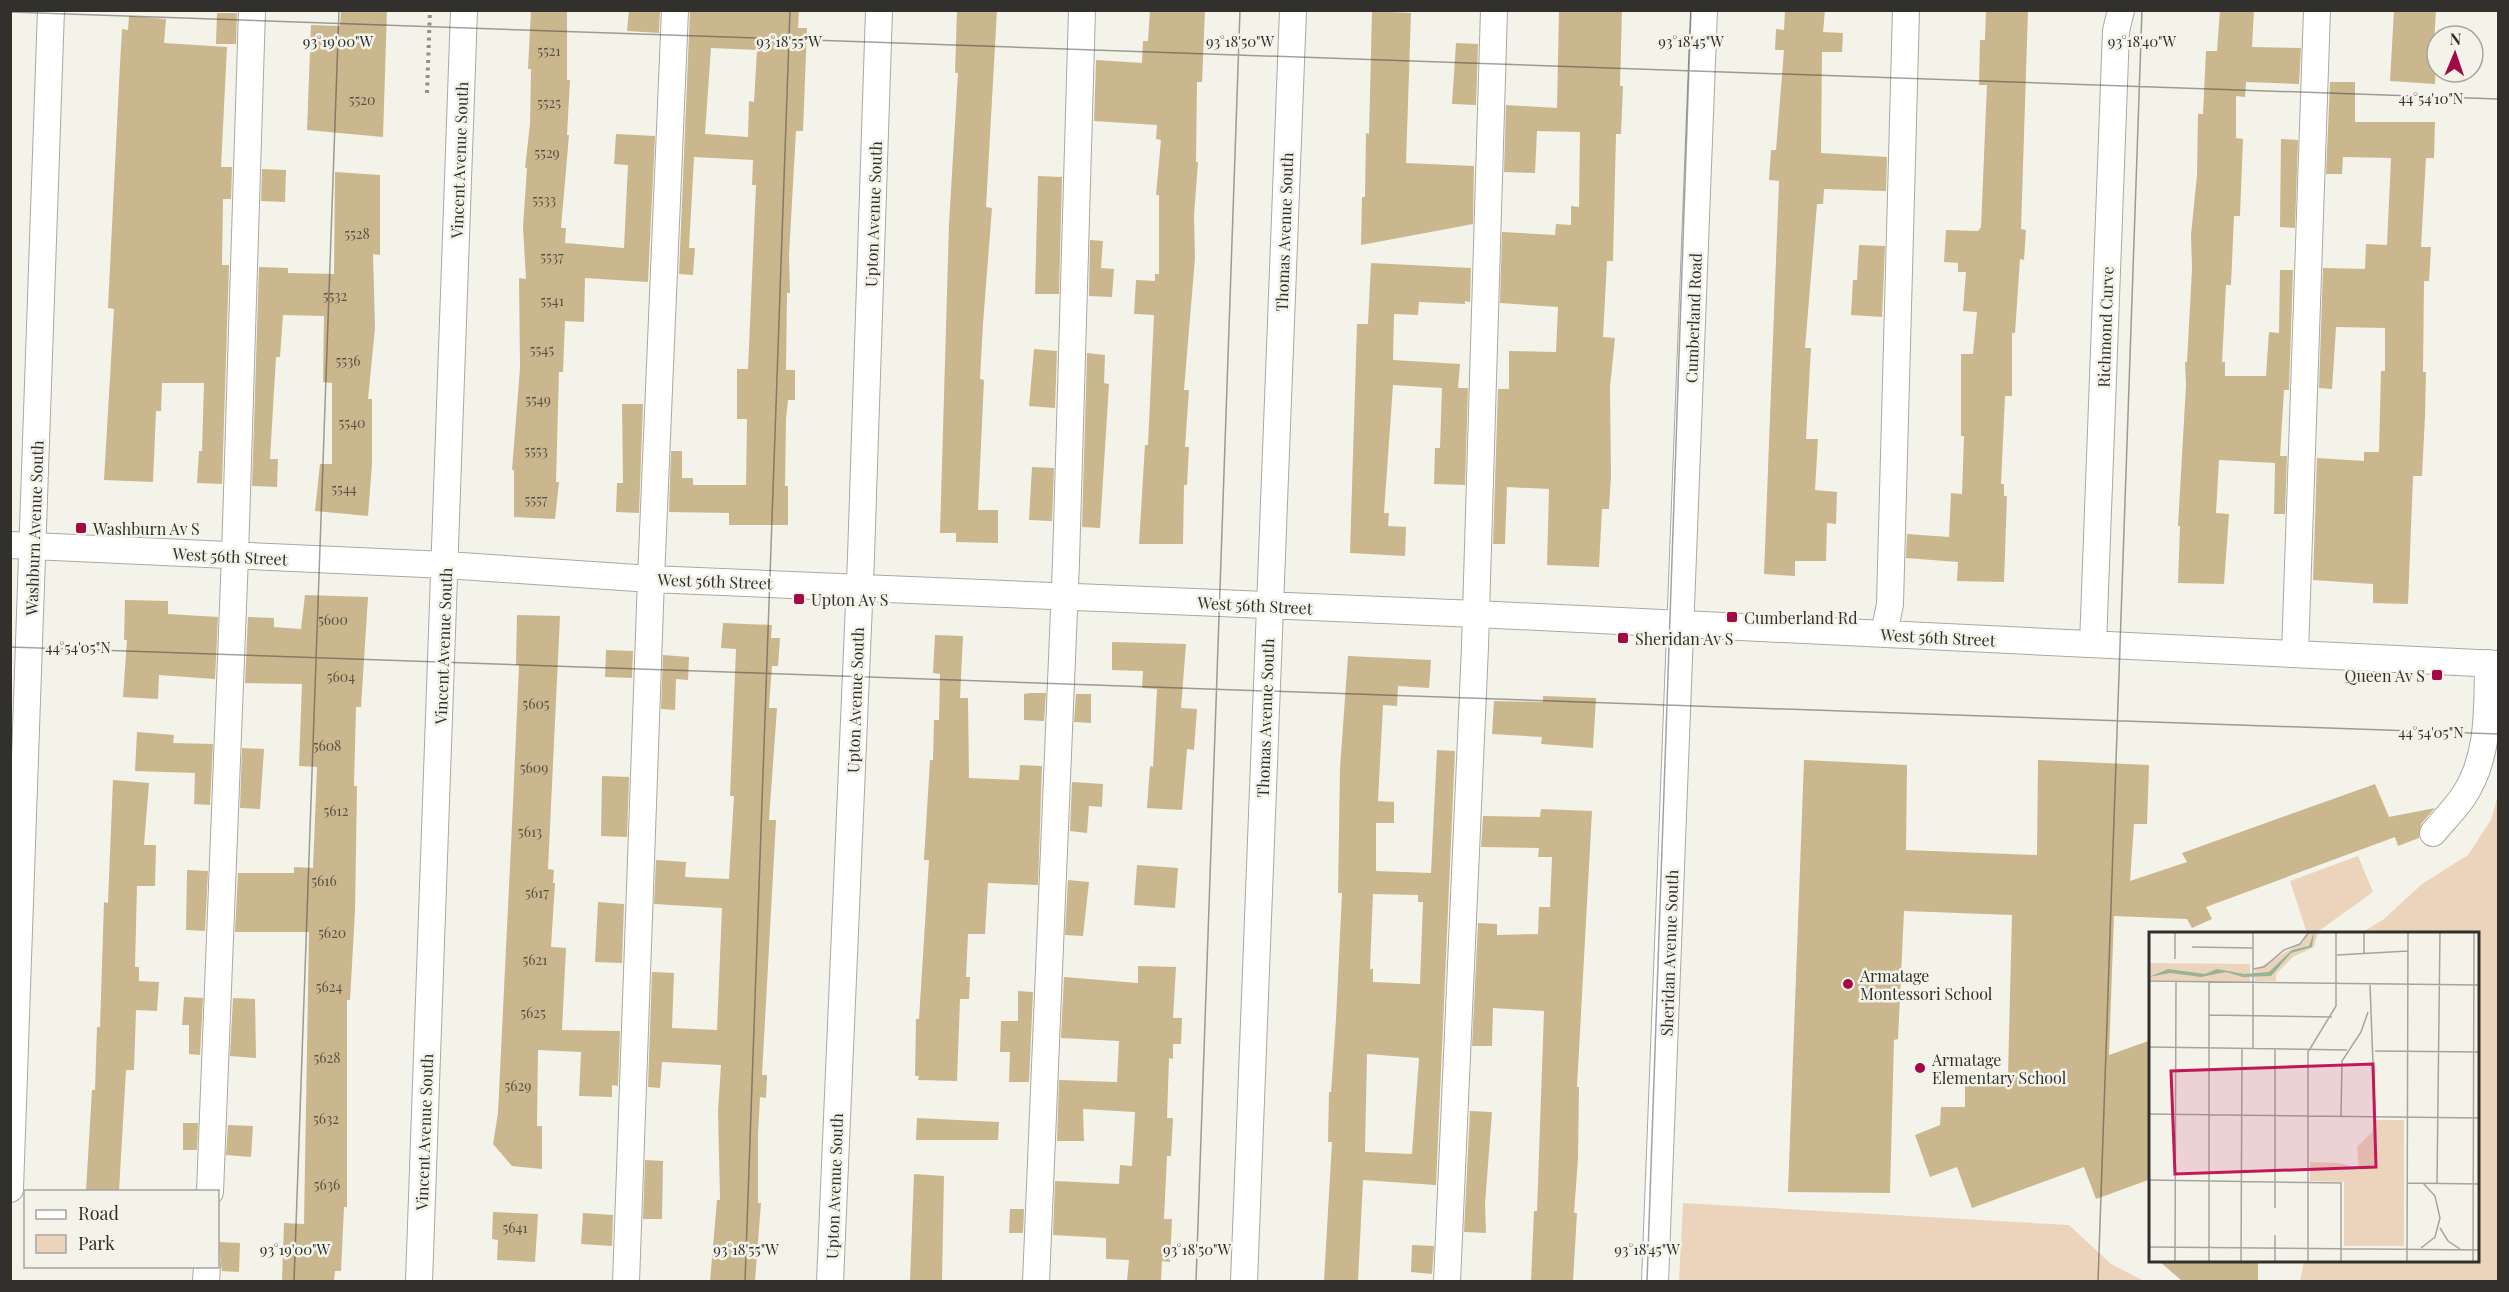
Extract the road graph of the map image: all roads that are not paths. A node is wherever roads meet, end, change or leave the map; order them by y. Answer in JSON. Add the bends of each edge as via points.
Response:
{"nodes":[{"id":1,"x":51,"y":10,"type":"edge"},
{"id":2,"x":252,"y":10,"type":"edge"},
{"id":3,"x":464,"y":10,"type":"edge"},
{"id":4,"x":675,"y":10,"type":"edge"},
{"id":5,"x":879,"y":10,"type":"edge"},
{"id":6,"x":1082,"y":10,"type":"edge"},
{"id":7,"x":1293,"y":10,"type":"edge"},
{"id":8,"x":1494,"y":10,"type":"edge"},
{"id":9,"x":1704,"y":10,"type":"edge"},
{"id":10,"x":1906,"y":10,"type":"edge"},
{"id":11,"x":2121,"y":10,"type":"edge"},
{"id":12,"x":2317,"y":10,"type":"edge"},
{"id":13,"x":22,"y":546,"type":"edge"},
{"id":14,"x":235,"y":556,"type":"junction"},
{"id":15,"x":446,"y":566,"type":"junction"},
{"id":16,"x":651,"y":579,"type":"junction"},
{"id":17,"x":860,"y":588,"type":"junction"},
{"id":18,"x":1064,"y":597,"type":"junction"},
{"id":19,"x":1269,"y":605,"type":"junction"},
{"id":20,"x":1476,"y":614,"type":"junction"},
{"id":21,"x":1682,"y":625,"type":"junction"},
{"id":22,"x":1884,"y":634,"type":"junction"},
{"id":23,"x":2093,"y":644,"type":"junction"},
{"id":24,"x":2295,"y":654,"type":"junction"},
{"id":25,"x":2493,"y":664,"type":"edge"},
{"id":26,"x":2433,"y":833,"type":"dead end"},
{"id":27,"x":10,"y":1189,"type":"edge"},
{"id":28,"x":210,"y":1190,"type":"edge"},
{"id":29,"x":419,"y":1281,"type":"edge"},
{"id":30,"x":626,"y":1281,"type":"edge"},
{"id":31,"x":830,"y":1281,"type":"edge"},
{"id":32,"x":1036,"y":1281,"type":"edge"},
{"id":33,"x":1244,"y":1281,"type":"edge"},
{"id":34,"x":1447,"y":1281,"type":"edge"},
{"id":35,"x":1655,"y":1281,"type":"edge"}],
"edges":[{"from":1,"to":13,"type":"street","name":"Washburn Avenue South"},
{"from":2,"to":14,"type":"street"},
{"from":3,"to":15,"type":"street","name":"Vincent Avenue South"},
{"from":4,"to":16,"type":"street"},
{"from":5,"to":17,"type":"street","name":"Upton Avenue South"},
{"from":6,"to":18,"type":"street"},
{"from":7,"to":19,"type":"street","name":"Thomas Avenue South"},
{"from":8,"to":20,"type":"street"},
{"from":9,"to":21,"type":"street","name":"Cumberland Road"},
{"from":10,"to":22,"type":"street","via":[[1890,604]]},
{"from":11,"to":23,"type":"street","name":"Richmond Curve","via":[[2116,31]]},
{"from":12,"to":24,"type":"street"},
{"from":13,"to":14,"type":"street","name":"West 56th Street"},
{"from":13,"to":27,"type":"street","name":"Washburn Avenue South"},
{"from":14,"to":15,"type":"street","name":"West 56th Street"},
{"from":14,"to":28,"type":"street"},
{"from":15,"to":16,"type":"street","name":"West 56th Street"},
{"from":15,"to":29,"type":"street","name":"Vincent Avenue South"},
{"from":16,"to":17,"type":"street","name":"West 56th Street"},
{"from":16,"to":30,"type":"street"},
{"from":17,"to":18,"type":"street","name":"West 56th Street"},
{"from":17,"to":31,"type":"street","name":"Upton Avenue South"},
{"from":18,"to":19,"type":"street","name":"West 56th Street"},
{"from":18,"to":32,"type":"street"},
{"from":19,"to":20,"type":"street","name":"West 56th Street"},
{"from":19,"to":33,"type":"street","name":"Thomas Avenue South"},
{"from":20,"to":21,"type":"street","name":"West 56th Street"},
{"from":20,"to":34,"type":"street"},
{"from":21,"to":22,"type":"street","name":"West 56th Street"},
{"from":21,"to":35,"type":"street","name":"Sheridan Avenue South"},
{"from":22,"to":23,"type":"street","name":"West 56th Street"},
{"from":23,"to":24,"type":"street","name":"West 56th Street"},
{"from":24,"to":25,"type":"street","name":"West 56th Street"},
{"from":25,"to":26,"type":"street","via":[[2479,765],[2463,797]]}]}
